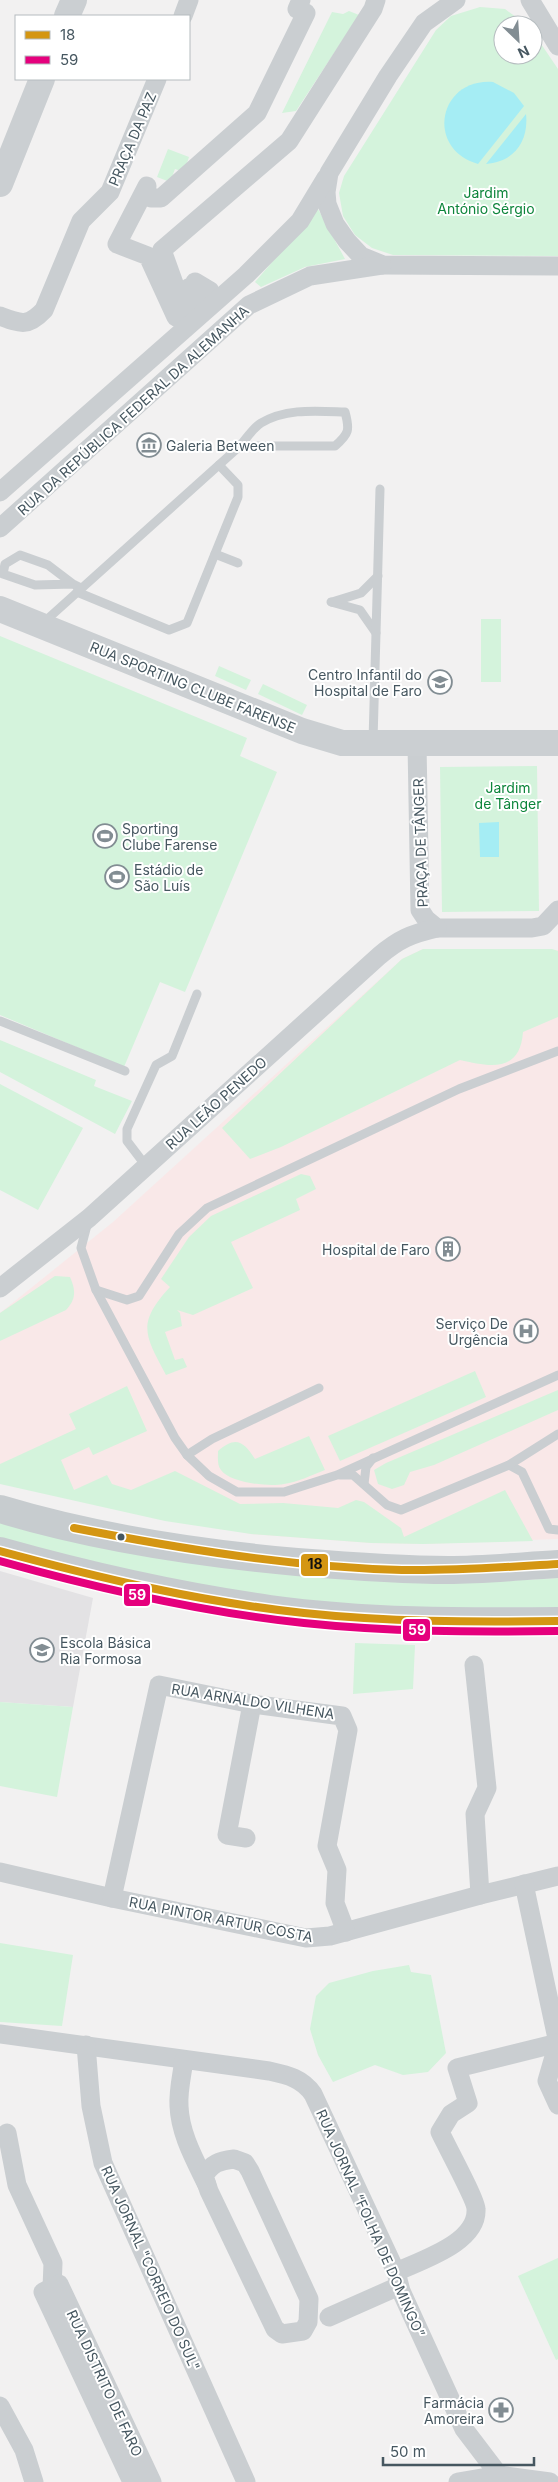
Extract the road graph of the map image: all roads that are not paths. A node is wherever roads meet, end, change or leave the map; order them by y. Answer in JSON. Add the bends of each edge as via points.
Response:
{"nodes":[{"id":1,"x":74,"y":0,"type":"edge"},
{"id":2,"x":189,"y":0,"type":"edge"},
{"id":3,"x":301,"y":0,"type":"edge"},
{"id":4,"x":376,"y":0,"type":"edge"},
{"id":5,"x":438,"y":0,"type":"edge"},
{"id":6,"x":456,"y":0,"type":"edge"},
{"id":7,"x":515,"y":0,"type":"edge"},
{"id":8,"x":530,"y":0,"type":"edge"},
{"id":9,"x":67,"y":15,"type":"edge"},
{"id":10,"x":183,"y":15,"type":"edge"},
{"id":11,"x":536,"y":15,"type":"edge"},
{"id":12,"x":539,"y":15,"type":"edge"},
{"id":13,"x":543,"y":22,"type":"edge"},
{"id":14,"x":424,"y":23,"type":"junction"},
{"id":15,"x":558,"y":46,"type":"edge"},
{"id":16,"x":42,"y":80,"type":"edge"},
{"id":17,"x":158,"y":80,"type":"edge"},
{"id":18,"x":329,"y":173,"type":"junction"},
{"id":19,"x":0,"y":184,"type":"edge"},
{"id":20,"x":383,"y":265,"type":"junction"},
{"id":21,"x":558,"y":266,"type":"edge"},
{"id":22,"x":0,"y":316,"type":"edge"},
{"id":23,"x":240,"y":446,"type":"junction"},
{"id":24,"x":219,"y":465,"type":"junction"},
{"id":25,"x":380,"y":488,"type":"dead end"},
{"id":26,"x":0,"y":492,"type":"edge"},
{"id":27,"x":0,"y":528,"type":"edge"},
{"id":28,"x":215,"y":554,"type":"junction"},
{"id":29,"x":238,"y":563,"type":"dead end"},
{"id":30,"x":378,"y":576,"type":"junction"},
{"id":31,"x":77,"y":588,"type":"junction"},
{"id":32,"x":0,"y":609,"type":"edge"},
{"id":33,"x":40,"y":626,"type":"junction"},
{"id":34,"x":376,"y":633,"type":"junction"},
{"id":35,"x":558,"y":743,"type":"edge"},
{"id":36,"x":382,"y":744,"type":"junction"},
{"id":37,"x":417,"y":744,"type":"junction"},
{"id":38,"x":558,"y":755,"type":"edge"},
{"id":39,"x":558,"y":910,"type":"edge"},
{"id":40,"x":437,"y":928,"type":"junction"},
{"id":41,"x":532,"y":928,"type":"junction"},
{"id":42,"x":558,"y":934,"type":"edge"},
{"id":43,"x":197,"y":994,"type":"dead end"},
{"id":44,"x":0,"y":1021,"type":"edge"},
{"id":45,"x":558,"y":1051,"type":"edge"},
{"id":46,"x":126,"y":1071,"type":"dead end"},
{"id":47,"x":146,"y":1166,"type":"junction"},
{"id":48,"x":89,"y":1218,"type":"junction"},
{"id":49,"x":0,"y":1288,"type":"edge"},
{"id":50,"x":96,"y":1290,"type":"junction"},
{"id":51,"x":558,"y":1375,"type":"edge"},
{"id":52,"x":319,"y":1388,"type":"dead end"},
{"id":53,"x":558,"y":1434,"type":"edge"},
{"id":54,"x":187,"y":1455,"type":"junction"},
{"id":55,"x":374,"y":1458,"type":"junction"},
{"id":56,"x":509,"y":1464,"type":"junction"},
{"id":57,"x":337,"y":1474,"type":"junction"},
{"id":58,"x":364,"y":1484,"type":"junction"},
{"id":59,"x":0,"y":1509,"type":"edge"},
{"id":60,"x":558,"y":1530,"type":"edge"},
{"id":61,"x":0,"y":1551,"type":"edge"},
{"id":62,"x":558,"y":1564,"type":"edge"},
{"id":63,"x":558,"y":1621,"type":"edge"},
{"id":64,"x":474,"y":1665,"type":"dead end"},
{"id":65,"x":252,"y":1704,"type":"junction"},
{"id":66,"x":246,"y":1838,"type":"dead end"},
{"id":67,"x":0,"y":1872,"type":"edge"},
{"id":68,"x":558,"y":1876,"type":"edge"},
{"id":69,"x":524,"y":1884,"type":"junction"},
{"id":70,"x":480,"y":1895,"type":"junction"},
{"id":71,"x":112,"y":1898,"type":"junction"},
{"id":72,"x":346,"y":1932,"type":"junction"},
{"id":73,"x":0,"y":2034,"type":"edge"},
{"id":74,"x":86,"y":2045,"type":"junction"},
{"id":75,"x":557,"y":2052,"type":"edge"},
{"id":76,"x":184,"y":2060,"type":"junction"},
{"id":77,"x":558,"y":2105,"type":"edge"},
{"id":78,"x":7,"y":2133,"type":"dead end"},
{"id":79,"x":188,"y":2145,"type":"junction"},
{"id":80,"x":234,"y":2159,"type":"junction"},
{"id":81,"x":209,"y":2191,"type":"junction"},
{"id":82,"x":398,"y":2279,"type":"junction"},
{"id":83,"x":51,"y":2288,"type":"junction"},
{"id":84,"x":309,"y":2299,"type":"junction"},
{"id":85,"x":329,"y":2317,"type":"junction"},
{"id":86,"x":303,"y":2332,"type":"junction"},
{"id":87,"x":0,"y":2406,"type":"edge"},
{"id":88,"x":499,"y":2475,"type":"junction"},
{"id":89,"x":34,"y":2482,"type":"edge"},
{"id":90,"x":132,"y":2482,"type":"edge"},
{"id":91,"x":152,"y":2482,"type":"edge"},
{"id":92,"x":246,"y":2482,"type":"edge"},
{"id":93,"x":458,"y":2482,"type":"edge"},
{"id":94,"x":550,"y":2482,"type":"edge"}],
"edges":[{"from":1,"to":9,"type":"street"},
{"from":2,"to":10,"type":"street"},
{"from":3,"to":4,"type":"street","via":[[297,9],[306,13],[257,113],[161,198],[151,198],[146,186],[117,244],[148,256],[176,317],[210,291],[195,282],[194,290],[185,291],[187,297],[178,299],[173,293],[176,289],[162,250],[289,141]]},
{"from":5,"to":14,"type":"street","name":"RUA DA REPÚBLICA FEDERAL DA ALEMANHA"},
{"from":6,"to":14,"type":"street"},
{"from":7,"to":11,"type":"street"},
{"from":8,"to":12,"type":"street"},
{"from":13,"to":15,"type":"street"},
{"from":14,"to":18,"type":"street","name":"RUA DA REPÚBLICA FEDERAL DA ALEMANHA"},
{"from":16,"to":19,"type":"street"},
{"from":17,"to":22,"type":"street","name":"PRAÇA DA PAZ","via":[[110,192],[81,221],[44,310],[33,321],[18,323]]},
{"from":18,"to":20,"type":"street","via":[[327,204],[334,224],[361,256]]},
{"from":18,"to":26,"type":"street","name":"RUA DA REPÚBLICA FEDERAL DA ALEMANHA","via":[[300,221],[246,275]]},
{"from":20,"to":21,"type":"street"},
{"from":20,"to":27,"type":"street","name":"RUA DA REPÚBLICA FEDERAL DA ALEMANHA","via":[[310,276],[249,305]]},
{"from":23,"to":23,"type":"lane","via":[[334,446],[346,437],[345,412],[288,411],[260,423]]},
{"from":23,"to":24,"type":"lane"},
{"from":24,"to":28,"type":"lane","via":[[238,485],[238,497]]},
{"from":24,"to":31,"type":"lane"},
{"from":25,"to":30,"type":"lane"},
{"from":28,"to":29,"type":"lane"},
{"from":28,"to":31,"type":"lane","via":[[187,623],[169,630]]},
{"from":30,"to":34,"type":"lane"},
{"from":30,"to":34,"type":"lane","via":[[360,593],[331,602],[360,610]]},
{"from":31,"to":31,"type":"lane","via":[[48,565],[20,555],[5,564],[3,574],[35,585]]},
{"from":31,"to":33,"type":"lane"},
{"from":32,"to":33,"type":"street","name":"RUA SPORTING CLUBE FARENSE"},
{"from":33,"to":36,"type":"street","name":"RUA SPORTING CLUBE FARENSE","via":[[302,731],[342,743]]},
{"from":34,"to":36,"type":"lane"},
{"from":35,"to":37,"type":"street","name":"RUA SPORTING CLUBE FARENSE"},
{"from":35,"to":38,"type":"street"},
{"from":36,"to":37,"type":"street","name":"RUA SPORTING CLUBE FARENSE"},
{"from":37,"to":40,"type":"street","name":"PRAÇA DE TÂNGER","via":[[420,910]]},
{"from":39,"to":41,"type":"street","via":[[543,926]]},
{"from":40,"to":41,"type":"street"},
{"from":40,"to":47,"type":"street","name":"RUA LEÃO PENEDO","via":[[410,934],[397,941]]},
{"from":41,"to":42,"type":"street"},
{"from":43,"to":47,"type":"lane","via":[[172,1056],[156,1065],[127,1129],[127,1141]]},
{"from":44,"to":46,"type":"lane"},
{"from":45,"to":50,"type":"lane","via":[[459,1089],[207,1208],[179,1234],[139,1296],[127,1300]]},
{"from":47,"to":48,"type":"street","name":"RUA LEÃO PENEDO"},
{"from":48,"to":49,"type":"street","name":"RUA LEÃO PENEDO"},
{"from":48,"to":50,"type":"lane","via":[[81,1248]]},
{"from":50,"to":54,"type":"lane"},
{"from":51,"to":55,"type":"lane"},
{"from":52,"to":54,"type":"lane","via":[[212,1439]]},
{"from":53,"to":56,"type":"lane"},
{"from":54,"to":57,"type":"lane","via":[[208,1476],[237,1492],[284,1492]]},
{"from":55,"to":57,"type":"lane"},
{"from":55,"to":58,"type":"lane","via":[[366,1467]]},
{"from":56,"to":58,"type":"lane","via":[[402,1510],[387,1505]]},
{"from":56,"to":60,"type":"lane","via":[[522,1472],[549,1529]]},
{"from":57,"to":58,"type":"lane","via":[[353,1475]]},
{"from":59,"to":62,"type":"main road","via":[[35,1520],[146,1543],[242,1557],[342,1566],[448,1570]]},
{"from":61,"to":63,"type":"main road","via":[[123,1584],[273,1609],[374,1619]]},
{"from":64,"to":70,"type":"street","via":[[486,1788],[475,1814]]},
{"from":65,"to":66,"type":"street","via":[[227,1835]]},
{"from":65,"to":71,"type":"street","name":"RUA ARNALDO VILHENA","via":[[159,1685]]},
{"from":65,"to":72,"type":"street","name":"RUA ARNALDO VILHENA","via":[[342,1716],[348,1730],[327,1846],[337,1870],[335,1903]]},
{"from":67,"to":71,"type":"street","name":"RUA PINTOR ARTUR COSTA"},
{"from":68,"to":69,"type":"street","name":"RUA PINTOR ARTUR COSTA"},
{"from":69,"to":70,"type":"street","name":"RUA PINTOR ARTUR COSTA"},
{"from":69,"to":75,"type":"street"},
{"from":70,"to":72,"type":"street","name":"RUA PINTOR ARTUR COSTA"},
{"from":71,"to":72,"type":"street","name":"RUA PINTOR ARTUR COSTA","via":[[306,1938]]},
{"from":73,"to":74,"type":"street","name":"RUA JORNAL “FOLHA DE DOMINGO”"},
{"from":74,"to":76,"type":"street","name":"RUA JORNAL “FOLHA DE DOMINGO”"},
{"from":74,"to":92,"type":"street","name":"RUA JORNAL \"CORREIO DO SUL\"","via":[[91,2106],[103,2163]]},
{"from":75,"to":77,"type":"street","via":[[547,2081]]},
{"from":75,"to":82,"type":"street","via":[[457,2068],[468,2103],[451,2114],[440,2132],[476,2208],[472,2228],[455,2245]]},
{"from":76,"to":79,"type":"street","via":[[179,2105]]},
{"from":76,"to":82,"type":"street","name":"RUA JORNAL “FOLHA DE DOMINGO”","via":[[287,2074],[306,2084]]},
{"from":78,"to":83,"type":"street","via":[[17,2185],[53,2263]]},
{"from":79,"to":80,"type":"street","via":[[208,2155]]},
{"from":79,"to":81,"type":"street"},
{"from":80,"to":81,"type":"street","via":[[218,2161],[209,2168],[204,2176]]},
{"from":80,"to":84,"type":"street","via":[[245,2163],[250,2171]]},
{"from":81,"to":86,"type":"street","via":[[275,2329],[282,2334]]},
{"from":82,"to":85,"type":"street"},
{"from":82,"to":88,"type":"street","name":"RUA JORNAL “FOLHA DE DOMINGO”","via":[[464,2429]]},
{"from":83,"to":90,"type":"street","name":"RUA DISTRITO DE FARO"},
{"from":83,"to":91,"type":"street","name":"RUA DISTRITO DE FARO"},
{"from":84,"to":85,"type":"street","via":[[319,2314]]},
{"from":84,"to":86,"type":"street","via":[[308,2322]]},
{"from":85,"to":86,"type":"street"},
{"from":87,"to":89,"type":"street","via":[[24,2450]]},
{"from":88,"to":93,"type":"street"},
{"from":88,"to":94,"type":"street"}]}
